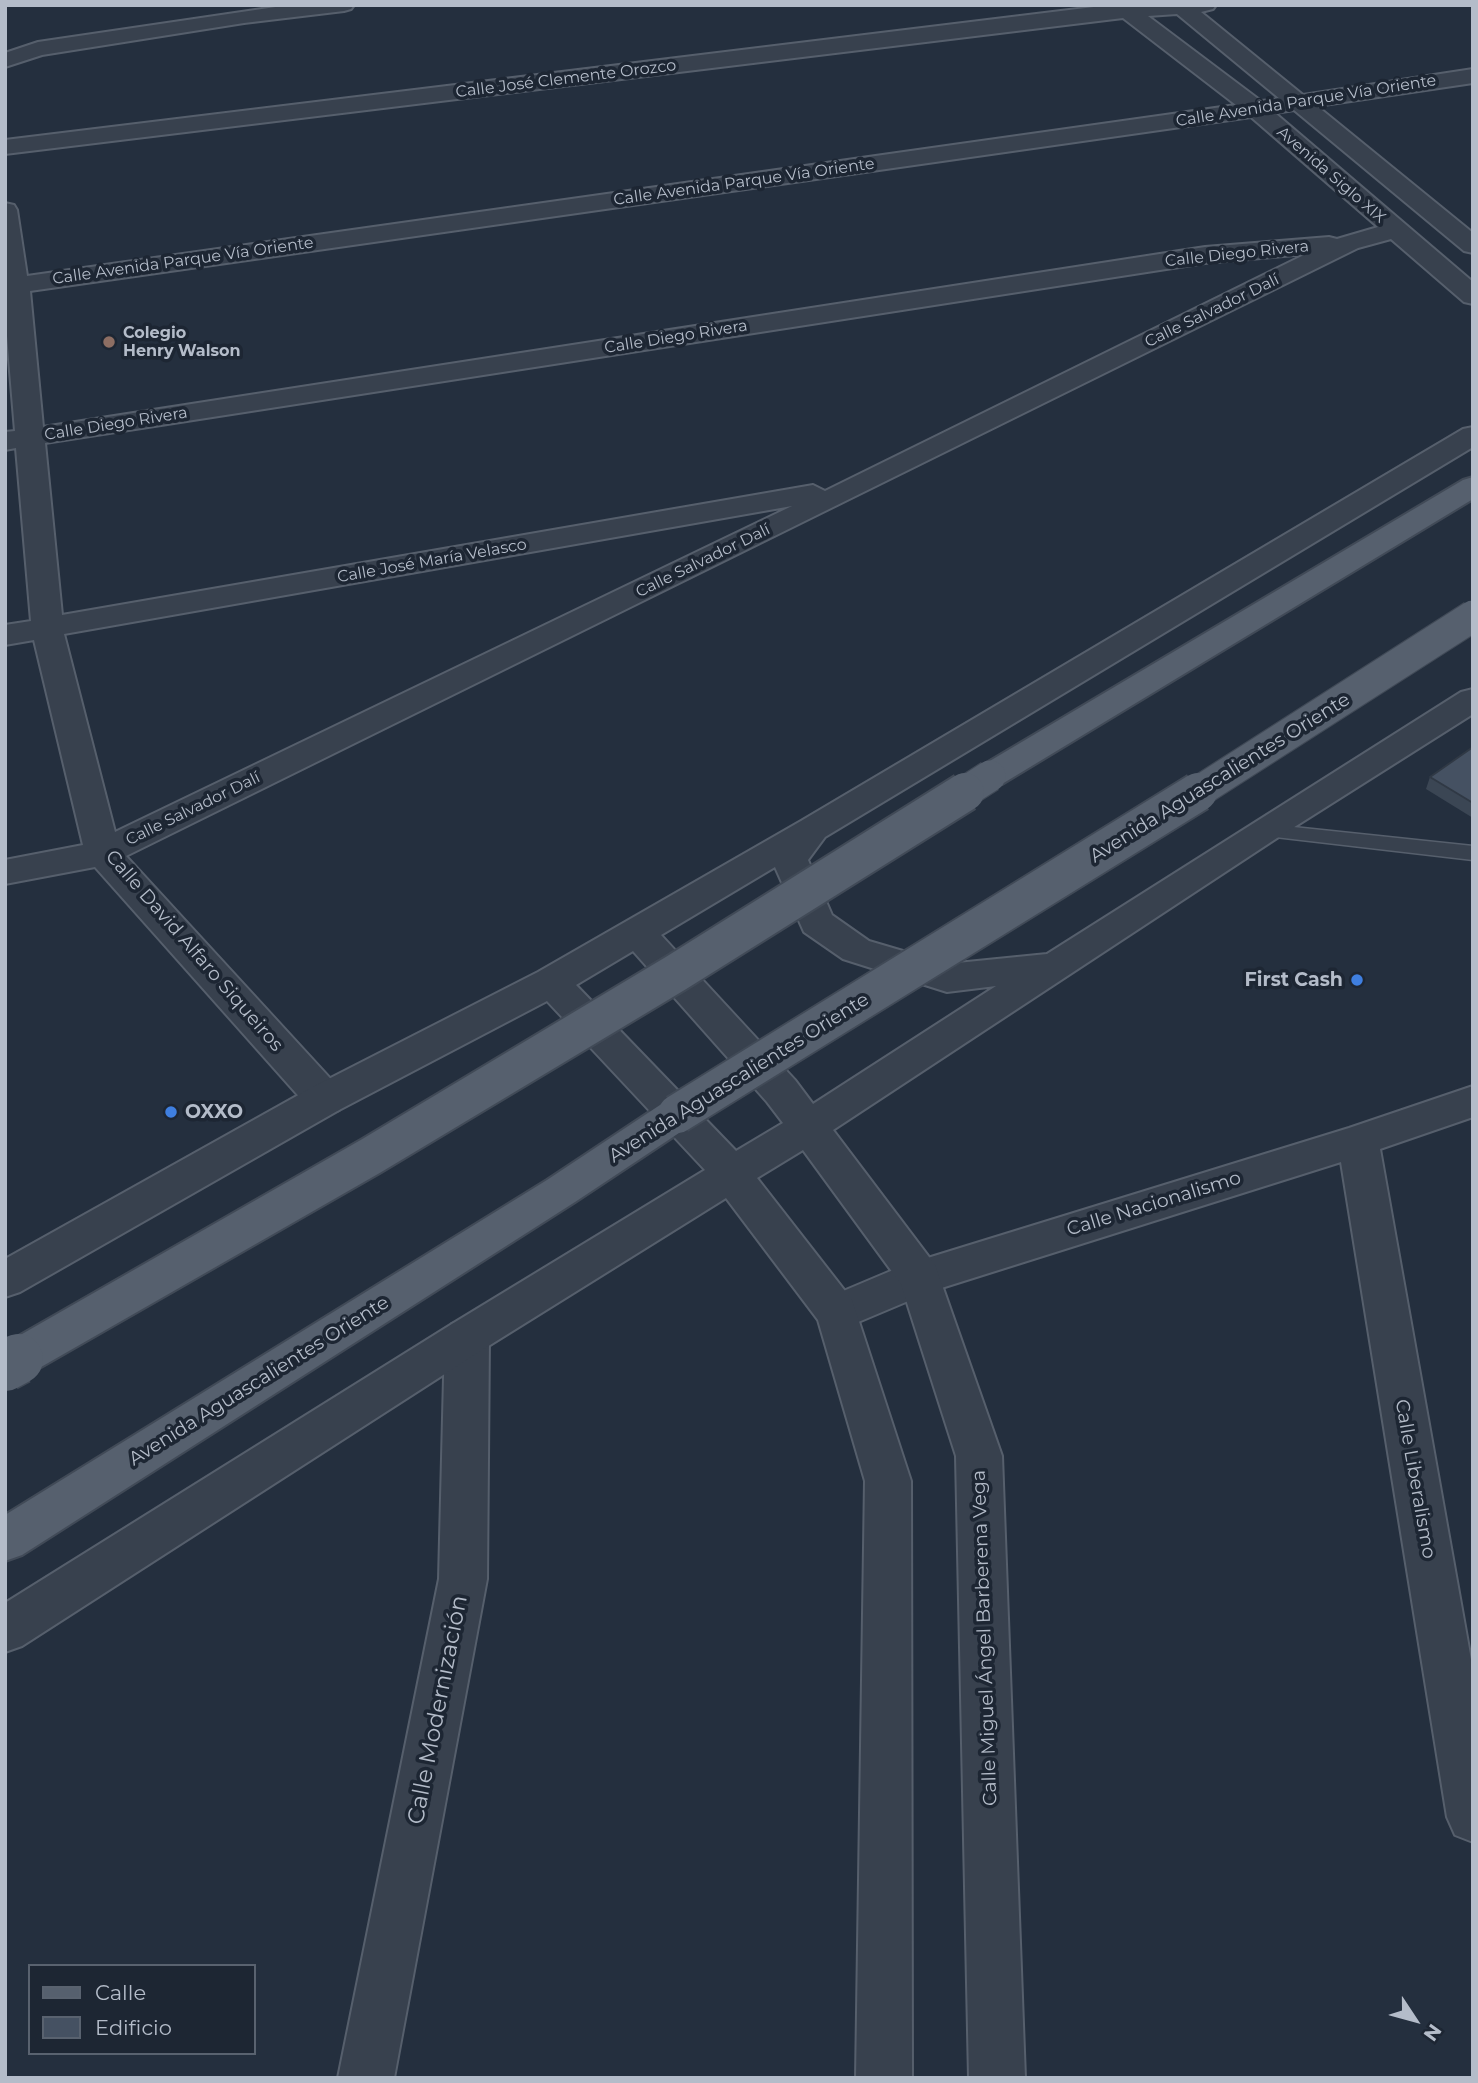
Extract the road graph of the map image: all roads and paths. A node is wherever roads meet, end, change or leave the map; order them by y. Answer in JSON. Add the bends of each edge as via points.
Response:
{"nodes":[{"id":1,"x":344,"y":5,"type":"edge"},
{"id":2,"x":1190,"y":6,"type":"edge"},
{"id":3,"x":1124,"y":8,"type":"edge"},
{"id":4,"x":5,"y":60,"type":"edge"},
{"id":5,"x":1473,"y":76,"type":"edge"},
{"id":6,"x":1294,"y":101,"type":"junction"},
{"id":7,"x":1256,"y":109,"type":"junction"},
{"id":8,"x":5,"y":147,"type":"edge"},
{"id":9,"x":5,"y":210,"type":"edge"},
{"id":10,"x":1394,"y":230,"type":"junction"},
{"id":11,"x":1349,"y":243,"type":"junction"},
{"id":12,"x":1473,"y":246,"type":"edge"},
{"id":13,"x":16,"y":285,"type":"junction"},
{"id":14,"x":1473,"y":296,"type":"edge"},
{"id":15,"x":1473,"y":435,"type":"edge"},
{"id":16,"x":18,"y":439,"type":"edge"},
{"id":17,"x":858,"y":486,"type":"junction"},
{"id":18,"x":1473,"y":486,"type":"edge"},
{"id":19,"x":1473,"y":616,"type":"edge"},
{"id":20,"x":47,"y":628,"type":"junction"},
{"id":21,"x":5,"y":635,"type":"edge"},
{"id":22,"x":1473,"y":699,"type":"edge"},
{"id":23,"x":813,"y":829,"type":"junction"},
{"id":24,"x":1265,"y":830,"type":"junction"},
{"id":25,"x":103,"y":852,"type":"junction"},
{"id":26,"x":1473,"y":853,"type":"edge"},
{"id":27,"x":5,"y":872,"type":"edge"},
{"id":28,"x":636,"y":931,"type":"junction"},
{"id":29,"x":1055,"y":967,"type":"junction"},
{"id":30,"x":551,"y":982,"type":"junction"},
{"id":31,"x":324,"y":1099,"type":"junction"},
{"id":32,"x":1473,"y":1101,"type":"edge"},
{"id":33,"x":809,"y":1126,"type":"junction"},
{"id":34,"x":1358,"y":1141,"type":"junction"},
{"id":35,"x":733,"y":1175,"type":"junction"},
{"id":36,"x":920,"y":1277,"type":"junction"},
{"id":37,"x":5,"y":1280,"type":"edge"},
{"id":38,"x":837,"y":1313,"type":"junction"},
{"id":39,"x":467,"y":1337,"type":"junction"},
{"id":40,"x":5,"y":1366,"type":"edge"},
{"id":41,"x":5,"y":1540,"type":"edge"},
{"id":42,"x":5,"y":1630,"type":"edge"},
{"id":43,"x":1473,"y":1817,"type":"edge"},
{"id":44,"x":366,"y":2078,"type":"edge"},
{"id":45,"x":884,"y":2078,"type":"edge"},
{"id":46,"x":997,"y":2078,"type":"edge"}],
"edges":[{"from":1,"to":4,"type":"street","via":[[38,48]]},
{"from":2,"to":3,"type":"street","name":"Calle José Clemente Orozco"},
{"from":2,"to":6,"type":"street","name":"Avenida Siglo XIX"},
{"from":3,"to":7,"type":"street","name":"Avenida Siglo XIX"},
{"from":3,"to":8,"type":"street","name":"Calle José Clemente Orozco"},
{"from":5,"to":6,"type":"street","name":"Calle Avenida Parque Vía Oriente"},
{"from":6,"to":7,"type":"street","name":"Calle Avenida Parque Vía Oriente"},
{"from":6,"to":12,"type":"street","name":"Avenida Siglo XIX"},
{"from":7,"to":10,"type":"street","name":"Avenida Siglo XIX"},
{"from":7,"to":13,"type":"street","name":"Calle Avenida Parque Vía Oriente"},
{"from":9,"to":13,"type":"street","name":"Calle David Alfaro Siqueiros"},
{"from":10,"to":11,"type":"street","name":"Calle Salvador Dalí"},
{"from":10,"to":14,"type":"street","name":"Avenida Siglo XIX"},
{"from":11,"to":16,"type":"street","name":"Calle Diego Rivera","via":[[1205,255]]},
{"from":11,"to":17,"type":"street","name":"Calle Salvador Dalí"},
{"from":13,"to":16,"type":"street","name":"Calle David Alfaro Siqueiros"},
{"from":15,"to":23,"type":"street"},
{"from":16,"to":20,"type":"street","name":"Calle David Alfaro Siqueiros"},
{"from":17,"to":20,"type":"street","name":"Calle José María Velasco"},
{"from":17,"to":25,"type":"street","name":"Calle Salvador Dalí"},
{"from":18,"to":40,"type":"main road","bridge":true,"via":[[990,776],[654,987]]},
{"from":19,"to":41,"type":"main road","name":"Avenida Aguascalientes Oriente","bridge":true},
{"from":20,"to":21,"type":"street","name":"Calle José María Velasco"},
{"from":20,"to":25,"type":"street","name":"Calle David Alfaro Siqueiros"},
{"from":22,"to":24,"type":"street"},
{"from":23,"to":28,"type":"street"},
{"from":23,"to":29,"type":"street","via":[[790,859],[817,923],[856,950],[947,978]]},
{"from":24,"to":26,"type":"lane"},
{"from":24,"to":29,"type":"street"},
{"from":25,"to":27,"type":"street","name":"Calle Salvador Dalí"},
{"from":25,"to":31,"type":"street","name":"Calle David Alfaro Siqueiros"},
{"from":28,"to":30,"type":"street"},
{"from":28,"to":33,"type":"street","name":"Calle Miguel Ángel Barberena Vega"},
{"from":29,"to":33,"type":"street"},
{"from":30,"to":31,"type":"street"},
{"from":30,"to":35,"type":"street"},
{"from":31,"to":37,"type":"street"},
{"from":32,"to":34,"type":"street","name":"Calle Nacionalismo"},
{"from":33,"to":35,"type":"street"},
{"from":33,"to":36,"type":"street","name":"Calle Miguel Ángel Barberena Vega"},
{"from":34,"to":36,"type":"street","name":"Calle Nacionalismo"},
{"from":34,"to":43,"type":"street","name":"Calle Liberalismo"},
{"from":35,"to":38,"type":"street"},
{"from":35,"to":39,"type":"street"},
{"from":36,"to":38,"type":"street","name":"Calle Nacionalismo"},
{"from":36,"to":46,"type":"street","name":"Calle Miguel Ángel Barberena Vega","via":[[979,1456]]},
{"from":38,"to":45,"type":"street","via":[[888,1481]]},
{"from":39,"to":42,"type":"street"},
{"from":39,"to":44,"type":"street","name":"Calle Modernización","via":[[463,1579]]}]}
